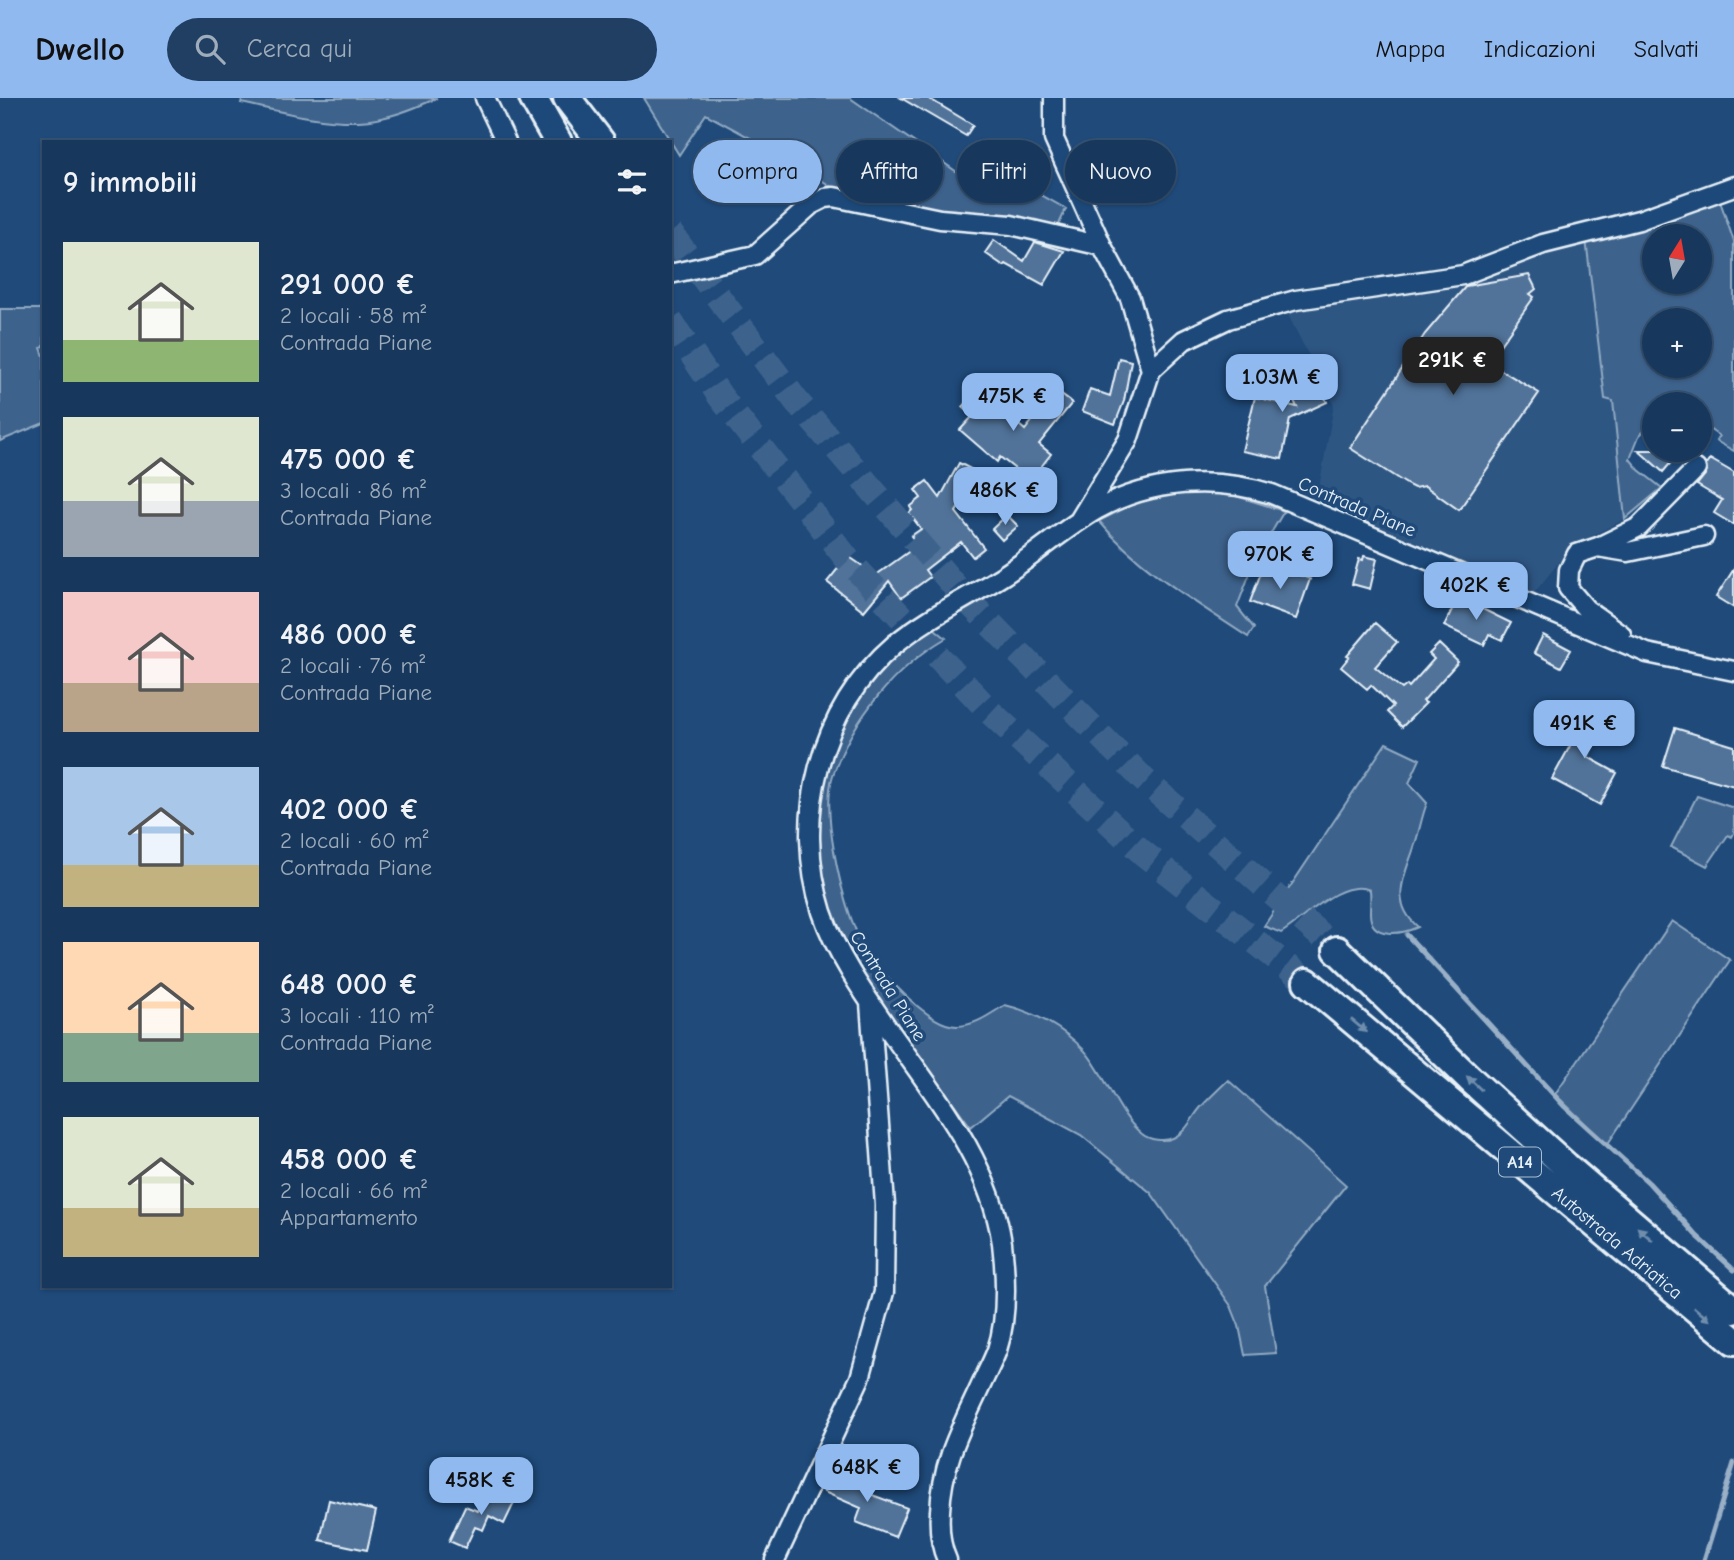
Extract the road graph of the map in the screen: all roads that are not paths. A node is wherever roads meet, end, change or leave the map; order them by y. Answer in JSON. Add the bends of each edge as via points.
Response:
{"nodes":[{"id":1,"x":485,"y":98,"type":"edge"},
{"id":2,"x":533,"y":98,"type":"edge"},
{"id":3,"x":567,"y":98,"type":"edge"},
{"id":4,"x":1054,"y":98,"type":"edge"},
{"id":5,"x":505,"y":140,"type":"edge"},
{"id":6,"x":557,"y":140,"type":"edge"},
{"id":7,"x":599,"y":140,"type":"edge"},
{"id":8,"x":1734,"y":186,"type":"edge"},
{"id":9,"x":1102,"y":246,"type":"junction"},
{"id":10,"x":672,"y":274,"type":"edge"},
{"id":11,"x":1151,"y":370,"type":"junction"},
{"id":12,"x":1696,"y":469,"type":"dead end"},
{"id":13,"x":1078,"y":522,"type":"junction"},
{"id":14,"x":1704,"y":536,"type":"dead end"},
{"id":15,"x":1598,"y":547,"type":"junction"},
{"id":16,"x":1647,"y":653,"type":"junction"},
{"id":17,"x":1734,"y":671,"type":"edge"},
{"id":18,"x":1337,"y":950,"type":"tunnel mouth"},
{"id":19,"x":1307,"y":982,"type":"tunnel mouth"},
{"id":20,"x":870,"y":1003,"type":"junction"},
{"id":21,"x":1734,"y":1310,"type":"edge"},
{"id":22,"x":1734,"y":1341,"type":"edge"},
{"id":23,"x":775,"y":1560,"type":"edge"},
{"id":24,"x":947,"y":1560,"type":"edge"}],
"edges":[{"from":1,"to":5,"type":"street"},
{"from":2,"to":6,"type":"highway"},
{"from":3,"to":7,"type":"highway"},
{"from":4,"to":9,"type":"street","via":[[1054,139]]},
{"from":8,"to":11,"type":"street","via":[[1639,220],[1543,244],[1463,275],[1296,300],[1228,319],[1184,340]]},
{"from":9,"to":10,"type":"street","via":[[1011,225],[940,219],[834,197],[811,205],[755,255]]},
{"from":9,"to":11,"type":"street","via":[[1130,298]]},
{"from":11,"to":13,"type":"street","name":"Contrada Piane","via":[[1128,440]]},
{"from":12,"to":15,"type":"street","via":[[1639,527]]},
{"from":13,"to":16,"type":"street","name":"Contrada Piane","via":[[1119,499],[1157,487],[1204,482],[1258,489]]},
{"from":13,"to":20,"type":"street","name":"Contrada Piane","via":[[893,646],[842,709],[825,745],[809,829],[815,887],[839,951]]},
{"from":14,"to":15,"type":"street","via":[[1628,552]]},
{"from":15,"to":16,"type":"street","via":[[1577,554],[1569,570],[1568,588],[1586,609]]},
{"from":16,"to":17,"type":"street","name":"Contrada Piane"},
{"from":21,"to":18,"type":"highway","name":"Autostrada Adriatica","number":"A14","one_way":true,"via":[[1470,1079]]},
{"from":19,"to":22,"type":"highway","name":"Autostrada Adriatica","number":"A14","one_way":true},
{"from":20,"to":23,"type":"street","via":[[886,1205],[884,1292],[860,1378]]},
{"from":20,"to":24,"type":"street","name":"Contrada Piane","via":[[957,1127],[996,1208],[1002,1247],[1005,1287],[998,1349],[956,1437],[943,1477],[940,1522]]}]}
